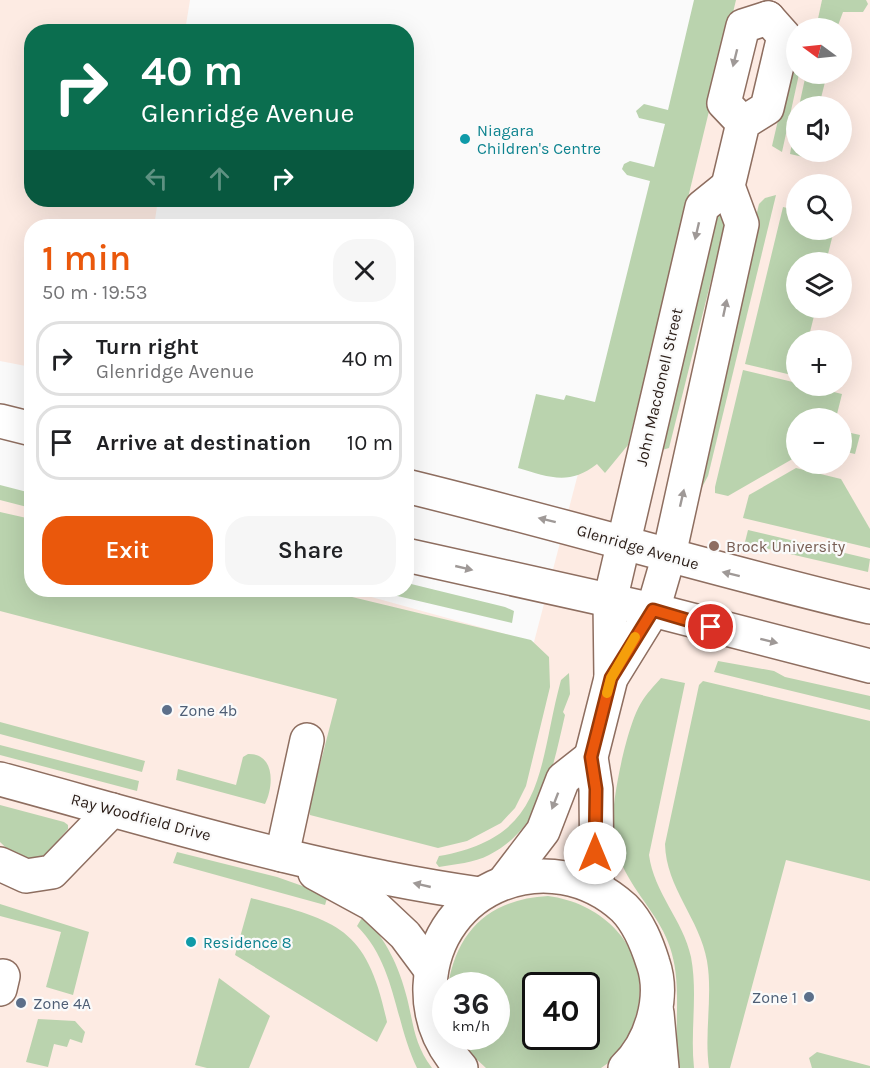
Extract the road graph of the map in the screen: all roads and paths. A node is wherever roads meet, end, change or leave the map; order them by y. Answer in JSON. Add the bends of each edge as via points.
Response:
{"nodes":[{"id":1,"x":769,"y":9,"type":"edge"},
{"id":2,"x":743,"y":123,"type":"junction"},
{"id":3,"x":728,"y":186,"type":"junction"},
{"id":4,"x":0,"y":421,"type":"edge"},
{"id":5,"x":24,"y":427,"type":"edge"},
{"id":6,"x":414,"y":488,"type":"edge"},
{"id":7,"x":624,"y":541,"type":"junction"},
{"id":8,"x":669,"y":555,"type":"junction"},
{"id":9,"x":414,"y":557,"type":"edge"},
{"id":10,"x":610,"y":601,"type":"junction"},
{"id":11,"x":870,"y":607,"type":"edge"},
{"id":12,"x":653,"y":610,"type":"junction"},
{"id":13,"x":870,"y":666,"type":"edge"},
{"id":14,"x":611,"y":678,"type":"junction"},
{"id":15,"x":307,"y":740,"type":"dead end"},
{"id":16,"x":591,"y":757,"type":"junction"},
{"id":17,"x":0,"y":779,"type":"edge"},
{"id":18,"x":112,"y":810,"type":"junction"},
{"id":19,"x":282,"y":855,"type":"junction"},
{"id":20,"x":0,"y":864,"type":"edge"},
{"id":21,"x":492,"y":888,"type":"junction"},
{"id":22,"x":597,"y":888,"type":"junction"},
{"id":23,"x":431,"y":970,"type":"junction"},
{"id":24,"x":656,"y":1005,"type":"junction"},
{"id":25,"x":461,"y":1068,"type":"edge"},
{"id":26,"x":625,"y":1068,"type":"edge"},
{"id":27,"x":662,"y":1068,"type":"edge"}],
"edges":[{"from":1,"to":2,"type":"street","via":[[784,36],[767,108]]},
{"from":1,"to":2,"type":"street","one_way":true,"via":[[743,26],[724,103]]},
{"from":2,"to":3,"type":"street"},
{"from":3,"to":7,"type":"street","name":"John Macdonell Street","one_way":true,"via":[[702,207]]},
{"from":8,"to":3,"type":"street","one_way":true,"via":[[742,224]]},
{"from":4,"to":5,"type":"street"},
{"from":7,"to":6,"type":"street","name":"Glenridge Avenue","one_way":true},
{"from":7,"to":8,"type":"street","name":"Glenridge Avenue"},
{"from":7,"to":10,"type":"street","name":"John Macdonell Street"},
{"from":11,"to":8,"type":"street","name":"Glenridge Avenue","one_way":true},
{"from":8,"to":12,"type":"street"},
{"from":9,"to":10,"type":"street","one_way":true},
{"from":10,"to":12,"type":"street"},
{"from":10,"to":14,"type":"street","name":"John Macdonell Street"},
{"from":12,"to":13,"type":"street","one_way":true},
{"from":12,"to":14,"type":"street"},
{"from":14,"to":16,"type":"street"},
{"from":15,"to":19,"type":"street"},
{"from":16,"to":21,"type":"street","one_way":true,"via":[[563,779],[543,831]]},
{"from":16,"to":22,"type":"street","via":[[596,789]]},
{"from":17,"to":18,"type":"street","name":"Ray Woodfield Drive"},
{"from":18,"to":19,"type":"street","name":"Ray Woodfield Drive"},
{"from":18,"to":20,"type":"street","via":[[52,872],[26,876]]},
{"from":21,"to":19,"type":"street","name":"Ray Woodfield Drive","one_way":true,"via":[[436,888]]},
{"from":19,"to":23,"type":"street","name":"Ray Woodfield Drive","via":[[372,904],[405,935]]},
{"from":21,"to":22,"type":"street","via":[[535,875],[567,878]]},
{"from":21,"to":23,"type":"street","via":[[457,915],[440,941]]},
{"from":22,"to":24,"type":"street","via":[[625,909],[645,937],[656,970]]},
{"from":23,"to":25,"type":"street","via":[[430,1000],[436,1029]]},
{"from":24,"to":26,"type":"street","via":[[649,1034]]},
{"from":24,"to":27,"type":"street"}]}
